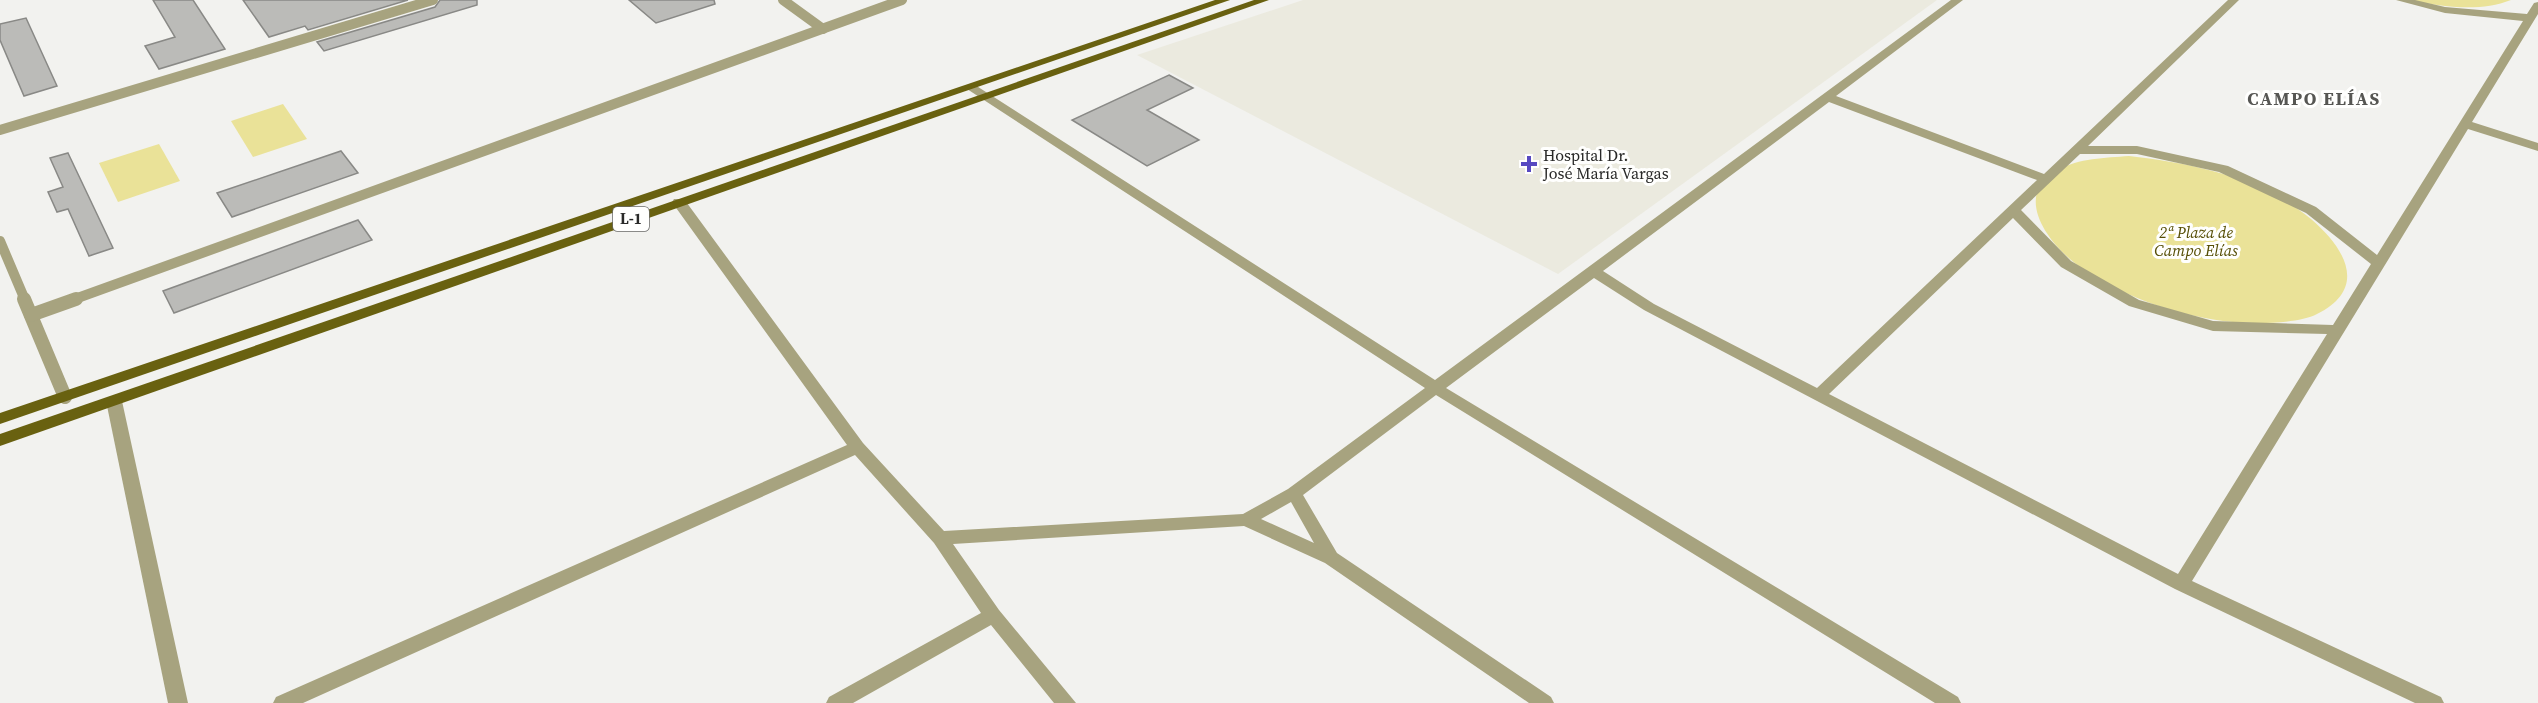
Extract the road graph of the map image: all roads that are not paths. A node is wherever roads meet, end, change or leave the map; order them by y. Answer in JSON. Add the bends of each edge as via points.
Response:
{"nodes":[{"id":1,"x":433,"y":0,"type":"edge"},
{"id":2,"x":783,"y":0,"type":"edge"},
{"id":3,"x":902,"y":0,"type":"edge"},
{"id":4,"x":1225,"y":0,"type":"edge"},
{"id":5,"x":1264,"y":0,"type":"edge"},
{"id":6,"x":1958,"y":0,"type":"edge"},
{"id":7,"x":2234,"y":0,"type":"edge"},
{"id":8,"x":2401,"y":0,"type":"edge"},
{"id":9,"x":2534,"y":11,"type":"edge"},
{"id":10,"x":823,"y":29,"type":"junction"},
{"id":11,"x":971,"y":87,"type":"junction"},
{"id":12,"x":987,"y":97,"type":"junction"},
{"id":13,"x":1828,"y":97,"type":"junction"},
{"id":14,"x":2465,"y":124,"type":"junction"},
{"id":15,"x":0,"y":130,"type":"edge"},
{"id":16,"x":2538,"y":147,"type":"edge"},
{"id":17,"x":2077,"y":150,"type":"junction"},
{"id":18,"x":2045,"y":179,"type":"junction"},
{"id":19,"x":679,"y":202,"type":"junction"},
{"id":20,"x":2013,"y":210,"type":"junction"},
{"id":21,"x":0,"y":241,"type":"edge"},
{"id":22,"x":2379,"y":264,"type":"junction"},
{"id":23,"x":1593,"y":271,"type":"junction"},
{"id":24,"x":31,"y":315,"type":"junction"},
{"id":25,"x":2338,"y":330,"type":"junction"},
{"id":26,"x":1437,"y":389,"type":"junction"},
{"id":27,"x":1820,"y":394,"type":"junction"},
{"id":28,"x":65,"y":397,"type":"junction"},
{"id":29,"x":114,"y":401,"type":"junction"},
{"id":30,"x":0,"y":419,"type":"edge"},
{"id":31,"x":0,"y":440,"type":"edge"},
{"id":32,"x":857,"y":447,"type":"junction"},
{"id":33,"x":1294,"y":493,"type":"junction"},
{"id":34,"x":1246,"y":520,"type":"junction"},
{"id":35,"x":940,"y":538,"type":"junction"},
{"id":36,"x":1331,"y":558,"type":"junction"},
{"id":37,"x":2181,"y":584,"type":"junction"},
{"id":38,"x":993,"y":615,"type":"junction"},
{"id":39,"x":178,"y":703,"type":"edge"},
{"id":40,"x":283,"y":703,"type":"edge"},
{"id":41,"x":836,"y":703,"type":"edge"},
{"id":42,"x":1066,"y":703,"type":"edge"},
{"id":43,"x":1544,"y":703,"type":"edge"},
{"id":44,"x":1951,"y":703,"type":"edge"},
{"id":45,"x":2434,"y":703,"type":"edge"}],
"edges":[{"from":1,"to":15,"type":"lane"},
{"from":2,"to":10,"type":"lane"},
{"from":3,"to":10,"type":"lane"},
{"from":4,"to":11,"type":"main road","number":"L-1"},
{"from":5,"to":12,"type":"main road","number":"L-1"},
{"from":6,"to":13,"type":"street"},
{"from":7,"to":17,"type":"street"},
{"from":8,"to":9,"type":"street","via":[[2445,9]]},
{"from":9,"to":14,"type":"street"},
{"from":10,"to":24,"type":"lane"},
{"from":11,"to":12,"type":"street"},
{"from":11,"to":28,"type":"main road","number":"L-1"},
{"from":12,"to":19,"type":"main road","number":"L-1"},
{"from":12,"to":26,"type":"street"},
{"from":13,"to":18,"type":"street"},
{"from":13,"to":23,"type":"street"},
{"from":14,"to":16,"type":"street"},
{"from":14,"to":22,"type":"street"},
{"from":17,"to":18,"type":"street"},
{"from":17,"to":22,"type":"street","via":[[2137,150],[2223,169],[2311,210]]},
{"from":18,"to":20,"type":"street"},
{"from":19,"to":29,"type":"main road","number":"L-1"},
{"from":19,"to":32,"type":"street"},
{"from":20,"to":25,"type":"street","via":[[2067,264],[2134,303],[2213,326]]},
{"from":20,"to":27,"type":"street"},
{"from":21,"to":24,"type":"lane"},
{"from":22,"to":25,"type":"street"},
{"from":23,"to":26,"type":"street"},
{"from":23,"to":27,"type":"street","via":[[1649,307]]},
{"from":24,"to":28,"type":"lane"},
{"from":25,"to":37,"type":"street"},
{"from":26,"to":33,"type":"street"},
{"from":26,"to":44,"type":"street"},
{"from":27,"to":37,"type":"street"},
{"from":28,"to":30,"type":"main road","number":"L-1"},
{"from":29,"to":31,"type":"main road","number":"L-1"},
{"from":29,"to":39,"type":"street"},
{"from":32,"to":35,"type":"street"},
{"from":32,"to":40,"type":"street"},
{"from":33,"to":34,"type":"street"},
{"from":33,"to":36,"type":"street"},
{"from":34,"to":35,"type":"street"},
{"from":34,"to":36,"type":"street"},
{"from":35,"to":38,"type":"street"},
{"from":36,"to":43,"type":"street"},
{"from":37,"to":45,"type":"street"},
{"from":38,"to":41,"type":"street"},
{"from":38,"to":42,"type":"street"}]}
